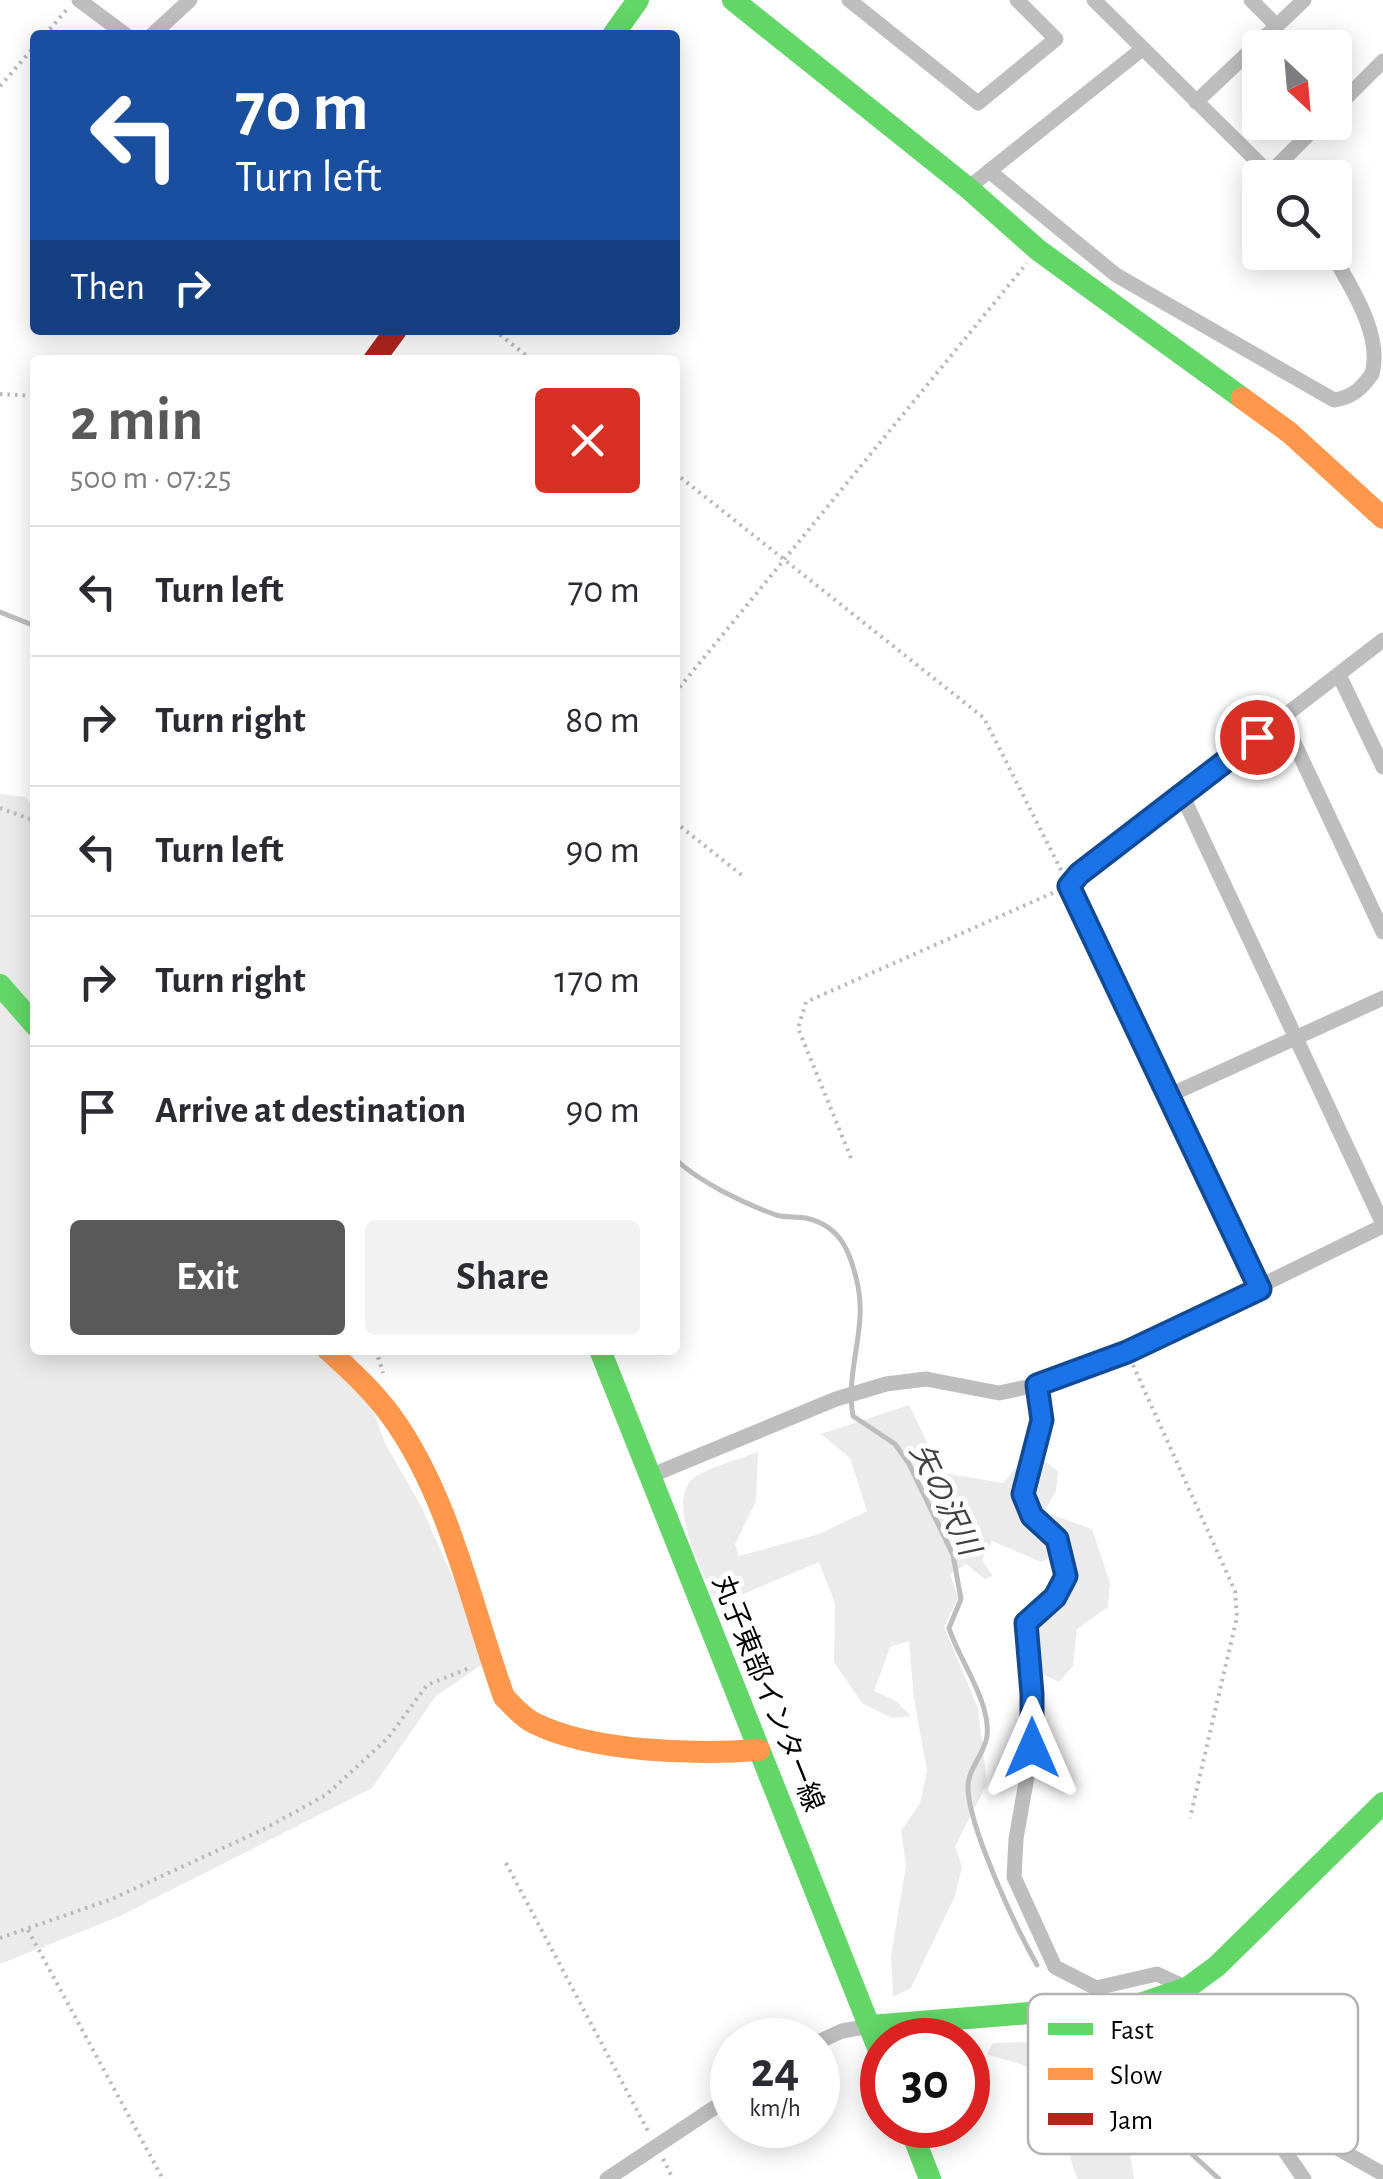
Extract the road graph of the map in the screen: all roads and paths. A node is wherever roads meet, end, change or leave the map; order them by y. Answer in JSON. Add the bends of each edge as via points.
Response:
{"nodes":[{"id":1,"x":77,"y":0,"type":"edge"},
{"id":2,"x":190,"y":0,"type":"edge"},
{"id":3,"x":638,"y":0,"type":"edge"},
{"id":4,"x":734,"y":0,"type":"edge"},
{"id":5,"x":849,"y":0,"type":"edge"},
{"id":6,"x":1017,"y":0,"type":"edge"},
{"id":7,"x":1094,"y":0,"type":"edge"},
{"id":8,"x":1251,"y":0,"type":"edge"},
{"id":9,"x":1304,"y":0,"type":"edge"},
{"id":10,"x":1277,"y":26,"type":"junction"},
{"id":11,"x":50,"y":30,"type":"edge"},
{"id":12,"x":119,"y":30,"type":"edge"},
{"id":13,"x":157,"y":30,"type":"edge"},
{"id":14,"x":617,"y":30,"type":"edge"},
{"id":15,"x":1141,"y":50,"type":"junction"},
{"id":16,"x":30,"y":52,"type":"edge"},
{"id":17,"x":1383,"y":61,"type":"edge"},
{"id":18,"x":0,"y":86,"type":"edge"},
{"id":19,"x":1352,"y":92,"type":"edge"},
{"id":20,"x":1196,"y":102,"type":"junction"},
{"id":21,"x":1304,"y":140,"type":"edge"},
{"id":22,"x":1256,"y":160,"type":"edge"},
{"id":23,"x":1286,"y":160,"type":"edge"},
{"id":24,"x":990,"y":171,"type":"junction"},
{"id":25,"x":968,"y":188,"type":"junction"},
{"id":26,"x":1038,"y":250,"type":"junction"},
{"id":27,"x":1342,"y":270,"type":"edge"},
{"id":28,"x":500,"y":335,"type":"edge"},
{"id":29,"x":526,"y":355,"type":"edge"},
{"id":30,"x":0,"y":394,"type":"edge"},
{"id":31,"x":30,"y":396,"type":"edge"},
{"id":32,"x":680,"y":477,"type":"edge"},
{"id":33,"x":1383,"y":518,"type":"edge"},
{"id":34,"x":783,"y":559,"type":"junction"},
{"id":35,"x":1383,"y":640,"type":"edge"},
{"id":36,"x":1339,"y":675,"type":"junction"},
{"id":37,"x":680,"y":687,"type":"edge"},
{"id":38,"x":1282,"y":717,"type":"junction"},
{"id":39,"x":1383,"y":767,"type":"edge"},
{"id":40,"x":1183,"y":797,"type":"junction"},
{"id":41,"x":0,"y":808,"type":"edge"},
{"id":42,"x":30,"y":819,"type":"edge"},
{"id":43,"x":680,"y":826,"type":"edge"},
{"id":44,"x":744,"y":876,"type":"dead end"},
{"id":45,"x":1069,"y":886,"type":"junction"},
{"id":46,"x":1383,"y":932,"type":"edge"},
{"id":47,"x":0,"y":986,"type":"edge"},
{"id":48,"x":1383,"y":998,"type":"edge"},
{"id":49,"x":30,"y":1019,"type":"edge"},
{"id":50,"x":1297,"y":1037,"type":"junction"},
{"id":51,"x":1170,"y":1094,"type":"junction"},
{"id":52,"x":851,"y":1158,"type":"dead end"},
{"id":53,"x":1383,"y":1225,"type":"edge"},
{"id":54,"x":1260,"y":1289,"type":"junction"},
{"id":55,"x":1127,"y":1352,"type":"junction"},
{"id":56,"x":333,"y":1355,"type":"edge"},
{"id":57,"x":602,"y":1355,"type":"edge"},
{"id":58,"x":1037,"y":1385,"type":"junction"},
{"id":59,"x":650,"y":1476,"type":"junction"},
{"id":60,"x":489,"y":1660,"type":"junction"},
{"id":61,"x":759,"y":1750,"type":"junction"},
{"id":62,"x":1383,"y":1803,"type":"edge"},
{"id":63,"x":1190,"y":1818,"type":"dead end"},
{"id":64,"x":506,"y":1863,"type":"dead end"},
{"id":65,"x":28,"y":1930,"type":"junction"},
{"id":66,"x":0,"y":1938,"type":"edge"},
{"id":67,"x":1187,"y":1988,"type":"junction"},
{"id":68,"x":1169,"y":1994,"type":"edge"},
{"id":69,"x":1189,"y":1994,"type":"edge"},
{"id":70,"x":1028,"y":2013,"type":"edge"},
{"id":71,"x":867,"y":2018,"type":"edge"},
{"id":72,"x":968,"y":2018,"type":"edge"},
{"id":73,"x":710,"y":2111,"type":"edge"},
{"id":74,"x":657,"y":2147,"type":"junction"},
{"id":75,"x":918,"y":2148,"type":"edge"},
{"id":76,"x":1287,"y":2154,"type":"edge"},
{"id":77,"x":1348,"y":2154,"type":"edge"},
{"id":78,"x":1383,"y":2174,"type":"edge"},
{"id":79,"x":164,"y":2179,"type":"edge"},
{"id":80,"x":608,"y":2179,"type":"edge"},
{"id":81,"x":673,"y":2179,"type":"edge"},
{"id":82,"x":930,"y":2179,"type":"edge"},
{"id":83,"x":1304,"y":2179,"type":"edge"}],
"edges":[{"from":1,"to":11,"type":"path"},
{"from":1,"to":12,"type":"street"},
{"from":2,"to":13,"type":"street"},
{"from":3,"to":14,"type":"street"},
{"from":4,"to":25,"type":"street"},
{"from":5,"to":6,"type":"street","via":[[978,103],[1056,39]]},
{"from":7,"to":15,"type":"street"},
{"from":8,"to":10,"type":"street"},
{"from":9,"to":10,"type":"street"},
{"from":10,"to":20,"type":"street"},
{"from":15,"to":20,"type":"street"},
{"from":15,"to":24,"type":"street"},
{"from":16,"to":18,"type":"path"},
{"from":17,"to":19,"type":"street"},
{"from":20,"to":22,"type":"street"},
{"from":21,"to":23,"type":"street"},
{"from":24,"to":25,"type":"street"},
{"from":24,"to":27,"type":"street","via":[[1116,275],[1334,400],[1354,395],[1377,365],[1381,347],[1374,321]]},
{"from":25,"to":26,"type":"street"},
{"from":26,"to":33,"type":"street","via":[[1260,410]]},
{"from":26,"to":34,"type":"path"},
{"from":28,"to":29,"type":"path"},
{"from":30,"to":31,"type":"path"},
{"from":32,"to":34,"type":"path"},
{"from":34,"to":37,"type":"path"},
{"from":34,"to":45,"type":"path","via":[[984,718]]},
{"from":35,"to":36,"type":"street"},
{"from":36,"to":38,"type":"street"},
{"from":36,"to":39,"type":"street"},
{"from":38,"to":40,"type":"street"},
{"from":38,"to":46,"type":"street"},
{"from":40,"to":45,"type":"street"},
{"from":40,"to":50,"type":"street"},
{"from":41,"to":42,"type":"path"},
{"from":43,"to":44,"type":"path"},
{"from":45,"to":51,"type":"street"},
{"from":45,"to":52,"type":"path","via":[[806,1002],[798,1028]]},
{"from":47,"to":49,"type":"street"},
{"from":48,"to":50,"type":"street"},
{"from":50,"to":51,"type":"street"},
{"from":50,"to":53,"type":"street"},
{"from":51,"to":54,"type":"street"},
{"from":53,"to":54,"type":"street"},
{"from":54,"to":55,"type":"street"},
{"from":55,"to":58,"type":"street"},
{"from":55,"to":63,"type":"path","via":[[1235,1590],[1234,1634]]},
{"from":56,"to":60,"type":"street","via":[[401,1430],[430,1489]]},
{"from":57,"to":59,"type":"street","name":"丸子東部インター線"},
{"from":58,"to":59,"type":"street","via":[[999,1393],[926,1379],[886,1384]]},
{"from":58,"to":67,"type":"street","via":[[1042,1420],[1023,1494],[1032,1516],[1057,1539],[1066,1576],[1055,1597],[1026,1623],[1032,1748],[1014,1877],[1055,1967],[1096,1988],[1157,1974]]},
{"from":59,"to":61,"type":"street","name":"丸子東部インター線"},
{"from":60,"to":61,"type":"street","via":[[504,1697],[529,1721],[560,1734],[700,1752]]},
{"from":60,"to":65,"type":"path","via":[[427,1685],[388,1738],[326,1795],[128,1892]]},
{"from":61,"to":71,"type":"street","name":"丸子東部インター線"},
{"from":62,"to":67,"type":"street"},
{"from":64,"to":74,"type":"path"},
{"from":65,"to":66,"type":"path"},
{"from":65,"to":79,"type":"path"},
{"from":67,"to":68,"type":"street"},
{"from":67,"to":69,"type":"street"},
{"from":70,"to":72,"type":"street"},
{"from":73,"to":74,"type":"street"},
{"from":74,"to":80,"type":"street"},
{"from":74,"to":81,"type":"path"},
{"from":75,"to":82,"type":"street"},
{"from":76,"to":83,"type":"street"},
{"from":77,"to":78,"type":"street"}]}
